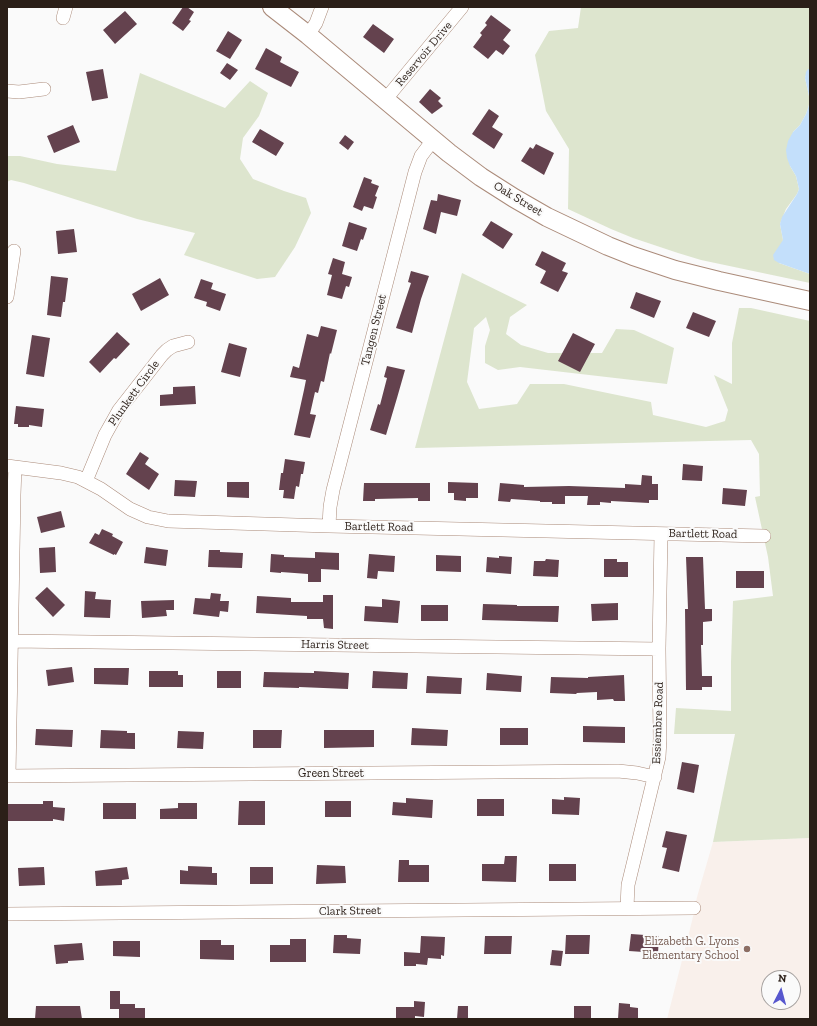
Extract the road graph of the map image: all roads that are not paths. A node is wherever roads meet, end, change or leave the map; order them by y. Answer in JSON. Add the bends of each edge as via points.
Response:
{"nodes":[{"id":1,"x":272,"y":7,"type":"edge"},
{"id":2,"x":322,"y":7,"type":"edge"},
{"id":3,"x":462,"y":7,"type":"edge"},
{"id":4,"x":308,"y":35,"type":"junction"},
{"id":5,"x":44,"y":89,"type":"dead end"},
{"id":6,"x":7,"y":91,"type":"edge"},
{"id":7,"x":385,"y":100,"type":"junction"},
{"id":8,"x":433,"y":140,"type":"junction"},
{"id":9,"x":14,"y":251,"type":"dead end"},
{"id":10,"x":7,"y":297,"type":"edge"},
{"id":11,"x":810,"y":301,"type":"edge"},
{"id":12,"x":188,"y":342,"type":"dead end"},
{"id":13,"x":11,"y":467,"type":"edge"},
{"id":14,"x":86,"y":481,"type":"junction"},
{"id":15,"x":329,"y":526,"type":"junction"},
{"id":16,"x":661,"y":534,"type":"junction"},
{"id":17,"x":764,"y":536,"type":"dead end"},
{"id":18,"x":11,"y":641,"type":"junction"},
{"id":19,"x":659,"y":649,"type":"junction"},
{"id":20,"x":8,"y":776,"type":"edge"},
{"id":21,"x":655,"y":777,"type":"junction"},
{"id":22,"x":627,"y":908,"type":"junction"},
{"id":23,"x":694,"y":908,"type":"dead end"},
{"id":24,"x":7,"y":914,"type":"edge"}],
"edges":[{"from":1,"to":4,"type":"street","name":"Oak Street"},
{"from":2,"to":4,"type":"street"},
{"from":3,"to":7,"type":"street","name":"Reservoir Drive"},
{"from":4,"to":7,"type":"street","name":"Oak Street"},
{"from":5,"to":6,"type":"street"},
{"from":7,"to":8,"type":"street","name":"Oak Street"},
{"from":8,"to":11,"type":"street","name":"Oak Street","via":[[481,177],[520,201],[568,228],[608,246],[675,270]]},
{"from":8,"to":15,"type":"street","name":"Tangen Street","via":[[421,156],[415,172],[333,490]]},
{"from":9,"to":10,"type":"street"},
{"from":12,"to":14,"type":"street","name":"Plunkett Circle","via":[[167,350],[119,410],[105,435]]},
{"from":13,"to":14,"type":"street","name":"Bartlett Road","via":[[61,473]]},
{"from":13,"to":18,"type":"street","via":[[14,495]]},
{"from":14,"to":15,"type":"street","name":"Bartlett Road","via":[[130,509],[158,520]]},
{"from":15,"to":16,"type":"street","name":"Bartlett Road"},
{"from":16,"to":17,"type":"street","name":"Bartlett Road"},
{"from":16,"to":19,"type":"street","name":"Essiembre Road"},
{"from":18,"to":19,"type":"street","name":"Harris Street"},
{"from":18,"to":20,"type":"street"},
{"from":19,"to":21,"type":"street","name":"Essiembre Road","via":[[660,744]]},
{"from":20,"to":21,"type":"street","name":"Green Street","via":[[618,771]]},
{"from":21,"to":22,"type":"street","name":"Essiembre Road","via":[[628,885]]},
{"from":22,"to":23,"type":"street","name":"Clark Street"},
{"from":22,"to":24,"type":"street","name":"Clark Street"}]}
